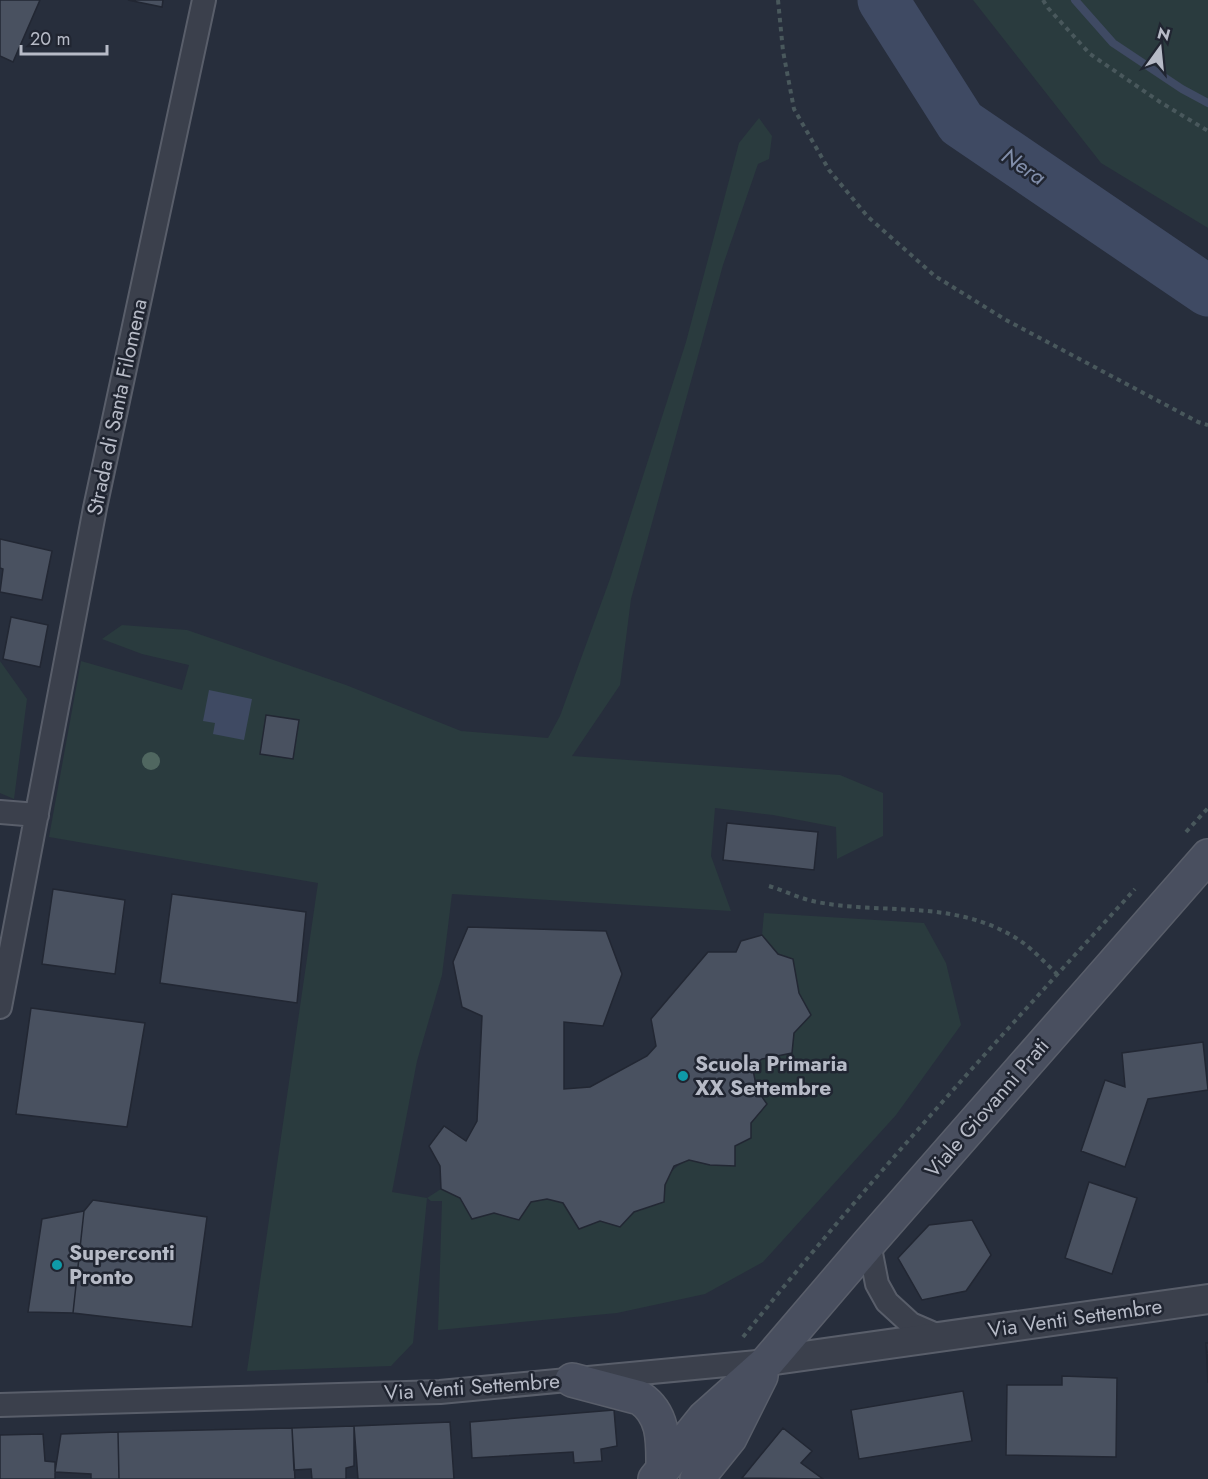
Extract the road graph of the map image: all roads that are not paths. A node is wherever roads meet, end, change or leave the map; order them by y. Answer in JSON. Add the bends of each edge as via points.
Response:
{"nodes":[{"id":1,"x":204,"y":0,"type":"edge"},
{"id":2,"x":0,"y":812,"type":"edge"},
{"id":3,"x":37,"y":815,"type":"junction"},
{"id":4,"x":1208,"y":856,"type":"edge"},
{"id":5,"x":0,"y":1007,"type":"edge"},
{"id":6,"x":869,"y":1243,"type":"junction"},
{"id":7,"x":1208,"y":1299,"type":"edge"},
{"id":8,"x":942,"y":1338,"type":"junction"},
{"id":9,"x":768,"y":1361,"type":"junction"},
{"id":10,"x":572,"y":1380,"type":"junction"},
{"id":11,"x":0,"y":1405,"type":"edge"},
{"id":12,"x":659,"y":1474,"type":"edge"},
{"id":13,"x":696,"y":1479,"type":"edge"}],
"edges":[{"from":1,"to":3,"type":"street","name":"Strada di Santa Filomena","via":[[95,508]]},
{"from":2,"to":3,"type":"street"},
{"from":3,"to":5,"type":"street","name":"Strada di Santa Filomena"},
{"from":4,"to":6,"type":"main road","name":"Viale Giovanni Prati"},
{"from":6,"to":8,"type":"street","via":[[877,1284],[887,1302],[911,1324]]},
{"from":6,"to":9,"type":"main road","name":"Viale Giovanni Prati"},
{"from":7,"to":8,"type":"street","name":"Via Venti Settembre"},
{"from":8,"to":9,"type":"street","name":"Via Venti Settembre"},
{"from":9,"to":10,"type":"street","name":"Via Venti Settembre"},
{"from":9,"to":12,"type":"main road","via":[[704,1418]]},
{"from":9,"to":13,"type":"main road","via":[[730,1438]]},
{"from":10,"to":11,"type":"street","name":"Via Venti Settembre","via":[[440,1392]]},
{"from":10,"to":12,"type":"main road","via":[[640,1398],[649,1404],[663,1436]]}]}
